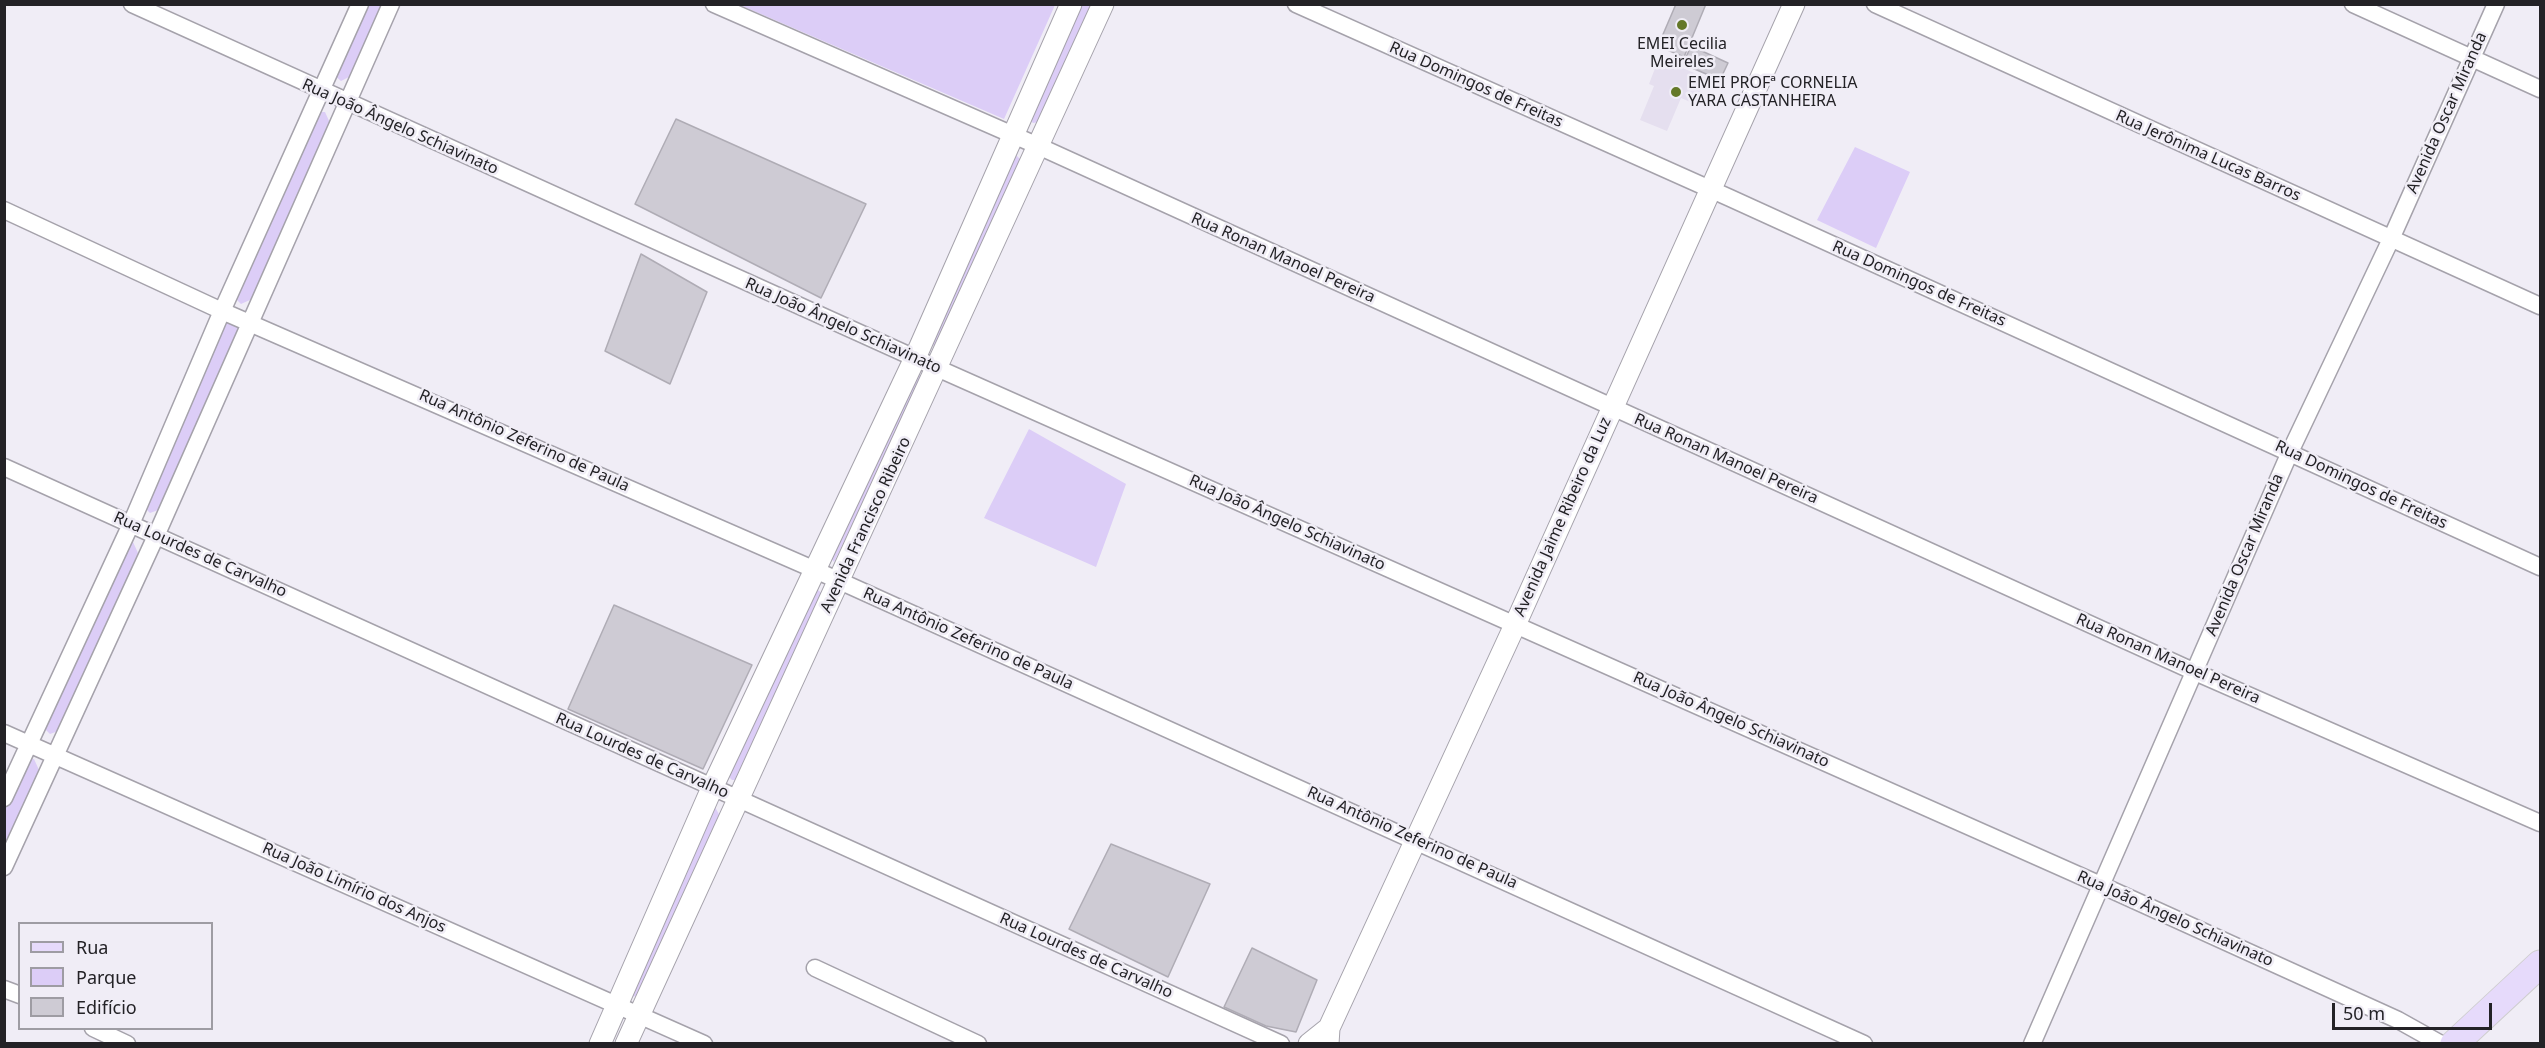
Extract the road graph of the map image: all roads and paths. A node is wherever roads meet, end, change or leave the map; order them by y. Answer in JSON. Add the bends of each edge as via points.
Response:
{"nodes":[{"id":1,"x":132,"y":4,"type":"edge"},
{"id":2,"x":360,"y":4,"type":"edge"},
{"id":3,"x":391,"y":4,"type":"edge"},
{"id":4,"x":714,"y":4,"type":"edge"},
{"id":5,"x":1071,"y":4,"type":"edge"},
{"id":6,"x":1103,"y":4,"type":"edge"},
{"id":7,"x":1296,"y":4,"type":"edge"},
{"id":8,"x":1794,"y":4,"type":"edge"},
{"id":9,"x":1875,"y":4,"type":"edge"},
{"id":10,"x":2353,"y":4,"type":"edge"},
{"id":11,"x":2496,"y":4,"type":"edge"},
{"id":12,"x":2471,"y":58,"type":"junction"},
{"id":13,"x":2541,"y":90,"type":"edge"},
{"id":14,"x":322,"y":92,"type":"junction"},
{"id":15,"x":346,"y":103,"type":"junction"},
{"id":16,"x":1015,"y":136,"type":"junction"},
{"id":17,"x":1036,"y":145,"type":"junction"},
{"id":18,"x":1709,"y":189,"type":"junction"},
{"id":19,"x":4,"y":210,"type":"edge"},
{"id":20,"x":2391,"y":239,"type":"junction"},
{"id":21,"x":2541,"y":306,"type":"edge"},
{"id":22,"x":222,"y":311,"type":"junction"},
{"id":23,"x":250,"y":321,"type":"junction"},
{"id":24,"x":915,"y":358,"type":"junction"},
{"id":25,"x":937,"y":368,"type":"junction"},
{"id":26,"x":1613,"y":408,"type":"junction"},
{"id":27,"x":2289,"y":452,"type":"junction"},
{"id":28,"x":4,"y":467,"type":"edge"},
{"id":29,"x":130,"y":524,"type":"junction"},
{"id":30,"x":156,"y":536,"type":"junction"},
{"id":31,"x":2541,"y":567,"type":"edge"},
{"id":32,"x":813,"y":569,"type":"junction"},
{"id":33,"x":840,"y":581,"type":"junction"},
{"id":34,"x":1515,"y":625,"type":"junction"},
{"id":35,"x":2195,"y":672,"type":"junction"},
{"id":36,"x":4,"y":733,"type":"edge"},
{"id":37,"x":29,"y":744,"type":"junction"},
{"id":38,"x":56,"y":756,"type":"junction"},
{"id":39,"x":712,"y":788,"type":"junction"},
{"id":40,"x":4,"y":798,"type":"edge"},
{"id":41,"x":736,"y":799,"type":"junction"},
{"id":42,"x":2541,"y":824,"type":"edge"},
{"id":43,"x":1416,"y":840,"type":"junction"},
{"id":44,"x":4,"y":867,"type":"edge"},
{"id":45,"x":2103,"y":886,"type":"junction"},
{"id":46,"x":2541,"y":964,"type":"edge"},
{"id":47,"x":814,"y":968,"type":"dead end"},
{"id":48,"x":617,"y":1005,"type":"junction"},
{"id":49,"x":639,"y":1015,"type":"junction"},
{"id":50,"x":95,"y":1030,"type":"edge"},
{"id":51,"x":1328,"y":1036,"type":"edge"},
{"id":52,"x":952,"y":1038,"type":"edge"},
{"id":53,"x":127,"y":1044,"type":"edge"},
{"id":54,"x":600,"y":1044,"type":"edge"},
{"id":55,"x":626,"y":1044,"type":"edge"},
{"id":56,"x":704,"y":1044,"type":"edge"},
{"id":57,"x":978,"y":1044,"type":"edge"},
{"id":58,"x":1281,"y":1044,"type":"edge"},
{"id":59,"x":1309,"y":1044,"type":"edge"},
{"id":60,"x":1864,"y":1044,"type":"edge"},
{"id":61,"x":2032,"y":1044,"type":"edge"},
{"id":62,"x":2441,"y":1044,"type":"edge"},
{"id":63,"x":2454,"y":1044,"type":"edge"}],
"edges":[{"from":1,"to":14,"type":"street","name":"Rua João Ângelo Schiavinato"},
{"from":2,"to":14,"type":"street"},
{"from":3,"to":15,"type":"street"},
{"from":4,"to":16,"type":"street","name":"Rua Ronan Manoel Pereira"},
{"from":5,"to":16,"type":"street","name":"Avenida Francisco Ribeiro"},
{"from":6,"to":17,"type":"street","name":"Avenida Francisco Ribeiro"},
{"from":7,"to":18,"type":"street","name":"Rua Domingos de Freitas"},
{"from":8,"to":18,"type":"street","name":"Avenida Jaime Ribeiro da Luz"},
{"from":9,"to":20,"type":"street","name":"Rua Jerônima Lucas Barros"},
{"from":10,"to":12,"type":"street"},
{"from":11,"to":12,"type":"street","name":"Avenida Oscar Miranda"},
{"from":12,"to":13,"type":"street"},
{"from":12,"to":20,"type":"street","name":"Avenida Oscar Miranda"},
{"from":14,"to":15,"type":"street","name":"Rua João Ângelo Schiavinato"},
{"from":14,"to":22,"type":"street"},
{"from":15,"to":23,"type":"street"},
{"from":15,"to":24,"type":"street","name":"Rua João Ângelo Schiavinato"},
{"from":16,"to":17,"type":"street","name":"Rua Ronan Manoel Pereira"},
{"from":16,"to":24,"type":"street","name":"Avenida Francisco Ribeiro"},
{"from":17,"to":25,"type":"street","name":"Avenida Francisco Ribeiro"},
{"from":17,"to":26,"type":"street","name":"Rua Ronan Manoel Pereira"},
{"from":18,"to":26,"type":"street","name":"Avenida Jaime Ribeiro da Luz"},
{"from":18,"to":27,"type":"street","name":"Rua Domingos de Freitas"},
{"from":19,"to":22,"type":"street","name":"Rua Antônio Zeferino de Paula"},
{"from":20,"to":21,"type":"street","name":"Rua Jerônima Lucas Barros"},
{"from":20,"to":27,"type":"street","name":"Avenida Oscar Miranda"},
{"from":22,"to":23,"type":"street","name":"Rua Antônio Zeferino de Paula"},
{"from":22,"to":29,"type":"street"},
{"from":23,"to":30,"type":"street"},
{"from":23,"to":32,"type":"street","name":"Rua Antônio Zeferino de Paula"},
{"from":24,"to":25,"type":"street","name":"Rua João Ângelo Schiavinato"},
{"from":24,"to":32,"type":"street","name":"Avenida Francisco Ribeiro"},
{"from":25,"to":33,"type":"street","name":"Avenida Francisco Ribeiro"},
{"from":25,"to":34,"type":"street","name":"Rua João Ângelo Schiavinato"},
{"from":26,"to":34,"type":"street","name":"Avenida Jaime Ribeiro da Luz"},
{"from":26,"to":35,"type":"street","name":"Rua Ronan Manoel Pereira"},
{"from":27,"to":31,"type":"street","name":"Rua Domingos de Freitas"},
{"from":27,"to":35,"type":"street","name":"Avenida Oscar Miranda"},
{"from":28,"to":29,"type":"street","name":"Rua Lourdes de Carvalho"},
{"from":29,"to":30,"type":"street","name":"Rua Lourdes de Carvalho"},
{"from":29,"to":37,"type":"street"},
{"from":30,"to":38,"type":"street"},
{"from":30,"to":39,"type":"street","name":"Rua Lourdes de Carvalho"},
{"from":32,"to":33,"type":"street","name":"Rua Antônio Zeferino de Paula"},
{"from":32,"to":39,"type":"street","name":"Avenida Francisco Ribeiro"},
{"from":33,"to":41,"type":"street","name":"Avenida Francisco Ribeiro"},
{"from":33,"to":43,"type":"street","name":"Rua Antônio Zeferino de Paula"},
{"from":34,"to":43,"type":"street","name":"Avenida Jaime Ribeiro da Luz"},
{"from":34,"to":45,"type":"street","name":"Rua João Ângelo Schiavinato"},
{"from":35,"to":42,"type":"street","name":"Rua Ronan Manoel Pereira"},
{"from":35,"to":45,"type":"street","name":"Avenida Oscar Miranda"},
{"from":36,"to":37,"type":"street","name":"Rua João Limírio dos Anjos"},
{"from":37,"to":38,"type":"street","name":"Rua João Limírio dos Anjos"},
{"from":37,"to":40,"type":"street"},
{"from":38,"to":44,"type":"street"},
{"from":38,"to":48,"type":"street","name":"Rua João Limírio dos Anjos"},
{"from":39,"to":41,"type":"street","name":"Rua Lourdes de Carvalho"},
{"from":39,"to":48,"type":"street","name":"Avenida Francisco Ribeiro"},
{"from":41,"to":49,"type":"street","name":"Avenida Francisco Ribeiro"},
{"from":41,"to":58,"type":"street","name":"Rua Lourdes de Carvalho"},
{"from":43,"to":51,"type":"street","name":"Avenida Jaime Ribeiro da Luz"},
{"from":43,"to":60,"type":"street","name":"Rua Antônio Zeferino de Paula"},
{"from":45,"to":61,"type":"street","name":"Avenida Oscar Miranda"},
{"from":45,"to":62,"type":"street","name":"Rua João Ângelo Schiavinato","via":[[2398,1020]]},
{"from":46,"to":63,"type":"main road"},
{"from":47,"to":52,"type":"street"},
{"from":48,"to":49,"type":"street","name":"Rua João Limírio dos Anjos"},
{"from":48,"to":54,"type":"street","name":"Avenida Francisco Ribeiro"},
{"from":49,"to":55,"type":"street","name":"Avenida Francisco Ribeiro"},
{"from":49,"to":56,"type":"street","name":"Rua João Limírio dos Anjos"},
{"from":50,"to":53,"type":"street"},
{"from":51,"to":59,"type":"street","name":"Avenida Jaime Ribeiro da Luz"},
{"from":52,"to":57,"type":"street"}]}
